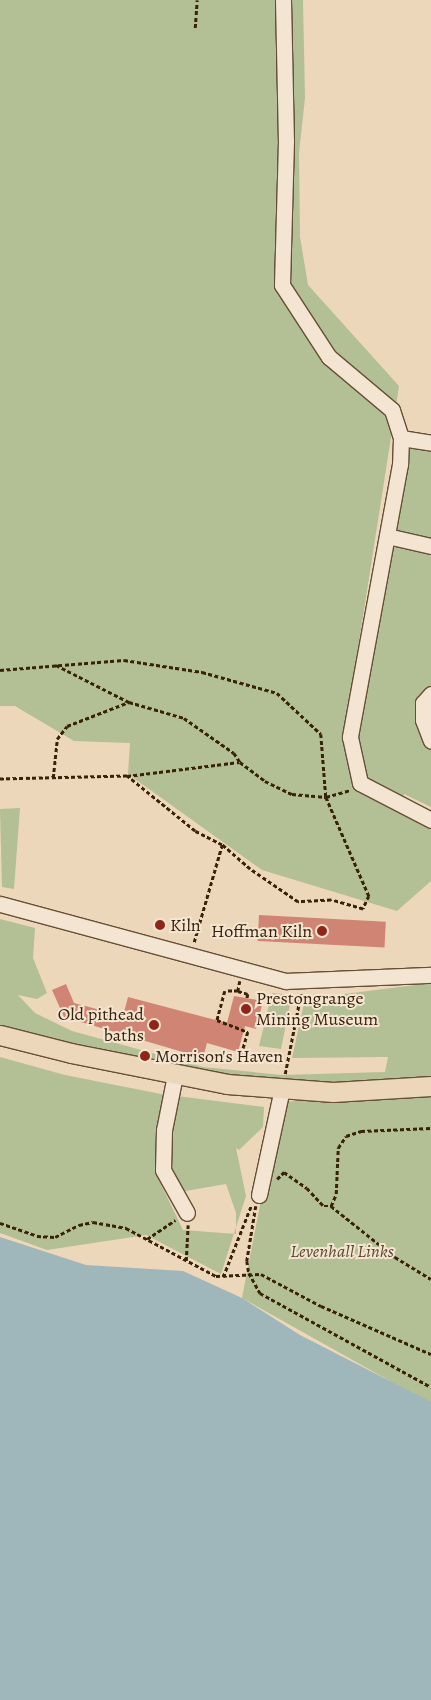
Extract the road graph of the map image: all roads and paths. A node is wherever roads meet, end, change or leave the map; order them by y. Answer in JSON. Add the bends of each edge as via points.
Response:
{"nodes":[{"id":1,"x":197,"y":0,"type":"edge"},
{"id":2,"x":283,"y":0,"type":"edge"},
{"id":3,"x":196,"y":28,"type":"dead end"},
{"id":4,"x":400,"y":438,"type":"junction"},
{"id":5,"x":431,"y":443,"type":"edge"},
{"id":6,"x":387,"y":536,"type":"junction"},
{"id":7,"x":431,"y":546,"type":"edge"},
{"id":8,"x":56,"y":665,"type":"junction"},
{"id":9,"x":0,"y":670,"type":"edge"},
{"id":10,"x":431,"y":694,"type":"edge"},
{"id":11,"x":129,"y":702,"type":"junction"},
{"id":12,"x":431,"y":741,"type":"edge"},
{"id":13,"x":240,"y":762,"type":"junction"},
{"id":14,"x":127,"y":776,"type":"junction"},
{"id":15,"x":52,"y":778,"type":"junction"},
{"id":16,"x":0,"y":779,"type":"edge"},
{"id":17,"x":350,"y":790,"type":"dead end"},
{"id":18,"x":326,"y":797,"type":"junction"},
{"id":19,"x":431,"y":820,"type":"edge"},
{"id":20,"x":222,"y":845,"type":"junction"},
{"id":21,"x":0,"y":904,"type":"edge"},
{"id":22,"x":190,"y":956,"type":"junction"},
{"id":23,"x":243,"y":970,"type":"junction"},
{"id":24,"x":431,"y":975,"type":"edge"},
{"id":25,"x":303,"y":982,"type":"junction"},
{"id":26,"x":238,"y":992,"type":"junction"},
{"id":27,"x":247,"y":999,"type":"dead end"},
{"id":28,"x":0,"y":1035,"type":"edge"},
{"id":29,"x":241,"y":1057,"type":"dead end"},
{"id":30,"x":174,"y":1076,"type":"junction"},
{"id":31,"x":431,"y":1086,"type":"edge"},
{"id":32,"x":282,"y":1090,"type":"junction"},
{"id":33,"x":431,"y":1128,"type":"edge"},
{"id":34,"x":259,"y":1195,"type":"junction"},
{"id":35,"x":331,"y":1206,"type":"junction"},
{"id":36,"x":187,"y":1213,"type":"junction"},
{"id":37,"x":0,"y":1223,"type":"edge"},
{"id":38,"x":148,"y":1239,"type":"junction"},
{"id":39,"x":186,"y":1261,"type":"junction"},
{"id":40,"x":249,"y":1273,"type":"junction"},
{"id":41,"x":223,"y":1276,"type":"junction"},
{"id":42,"x":431,"y":1279,"type":"edge"},
{"id":43,"x":431,"y":1354,"type":"edge"},
{"id":44,"x":431,"y":1387,"type":"edge"}],
"edges":[{"from":1,"to":3,"type":"path"},
{"from":2,"to":4,"type":"street","via":[[286,141],[282,285],[329,356],[392,410]]},
{"from":4,"to":5,"type":"street"},
{"from":4,"to":6,"type":"street","via":[[400,464]]},
{"from":6,"to":7,"type":"street"},
{"from":6,"to":19,"type":"street","via":[[350,736],[360,783]]},
{"from":8,"to":9,"type":"path"},
{"from":8,"to":11,"type":"path"},
{"from":8,"to":18,"type":"path","via":[[124,660],[202,672],[277,693],[321,734]]},
{"from":10,"to":12,"type":"street","via":[[423,703],[423,720]]},
{"from":11,"to":13,"type":"path","via":[[184,718],[234,753]]},
{"from":11,"to":15,"type":"path","via":[[67,726],[57,739]]},
{"from":13,"to":14,"type":"path"},
{"from":13,"to":18,"type":"path","via":[[265,781],[292,794]]},
{"from":14,"to":15,"type":"path"},
{"from":14,"to":20,"type":"path","via":[[195,831]]},
{"from":15,"to":16,"type":"path"},
{"from":17,"to":18,"type":"path"},
{"from":18,"to":20,"type":"path","via":[[369,896],[363,909],[331,900],[298,902]]},
{"from":20,"to":22,"type":"path"},
{"from":21,"to":22,"type":"street"},
{"from":22,"to":23,"type":"street"},
{"from":23,"to":25,"type":"street"},
{"from":23,"to":26,"type":"path"},
{"from":24,"to":25,"type":"street"},
{"from":25,"to":32,"type":"path"},
{"from":26,"to":27,"type":"path","via":[[248,994]]},
{"from":26,"to":29,"type":"path","via":[[224,991],[217,1020],[248,1032]]},
{"from":28,"to":30,"type":"main road"},
{"from":30,"to":32,"type":"main road"},
{"from":30,"to":36,"type":"street","via":[[164,1130],[163,1170]]},
{"from":31,"to":32,"type":"main road","via":[[333,1092]]},
{"from":32,"to":34,"type":"street"},
{"from":33,"to":35,"type":"path","via":[[361,1131],[346,1136],[338,1148],[336,1194]]},
{"from":34,"to":35,"type":"path","via":[[284,1172],[307,1188],[324,1206]]},
{"from":34,"to":40,"type":"path","via":[[247,1261]]},
{"from":34,"to":41,"type":"path","via":[[251,1204]]},
{"from":35,"to":42,"type":"path","via":[[395,1257]]},
{"from":36,"to":38,"type":"path"},
{"from":36,"to":39,"type":"path"},
{"from":37,"to":38,"type":"path","via":[[37,1236],[55,1238],[79,1225],[93,1222],[126,1228]]},
{"from":38,"to":39,"type":"path"},
{"from":39,"to":41,"type":"path"},
{"from":40,"to":41,"type":"path"},
{"from":40,"to":43,"type":"path","via":[[261,1274],[321,1306]]},
{"from":40,"to":44,"type":"path","via":[[260,1293]]}]}
